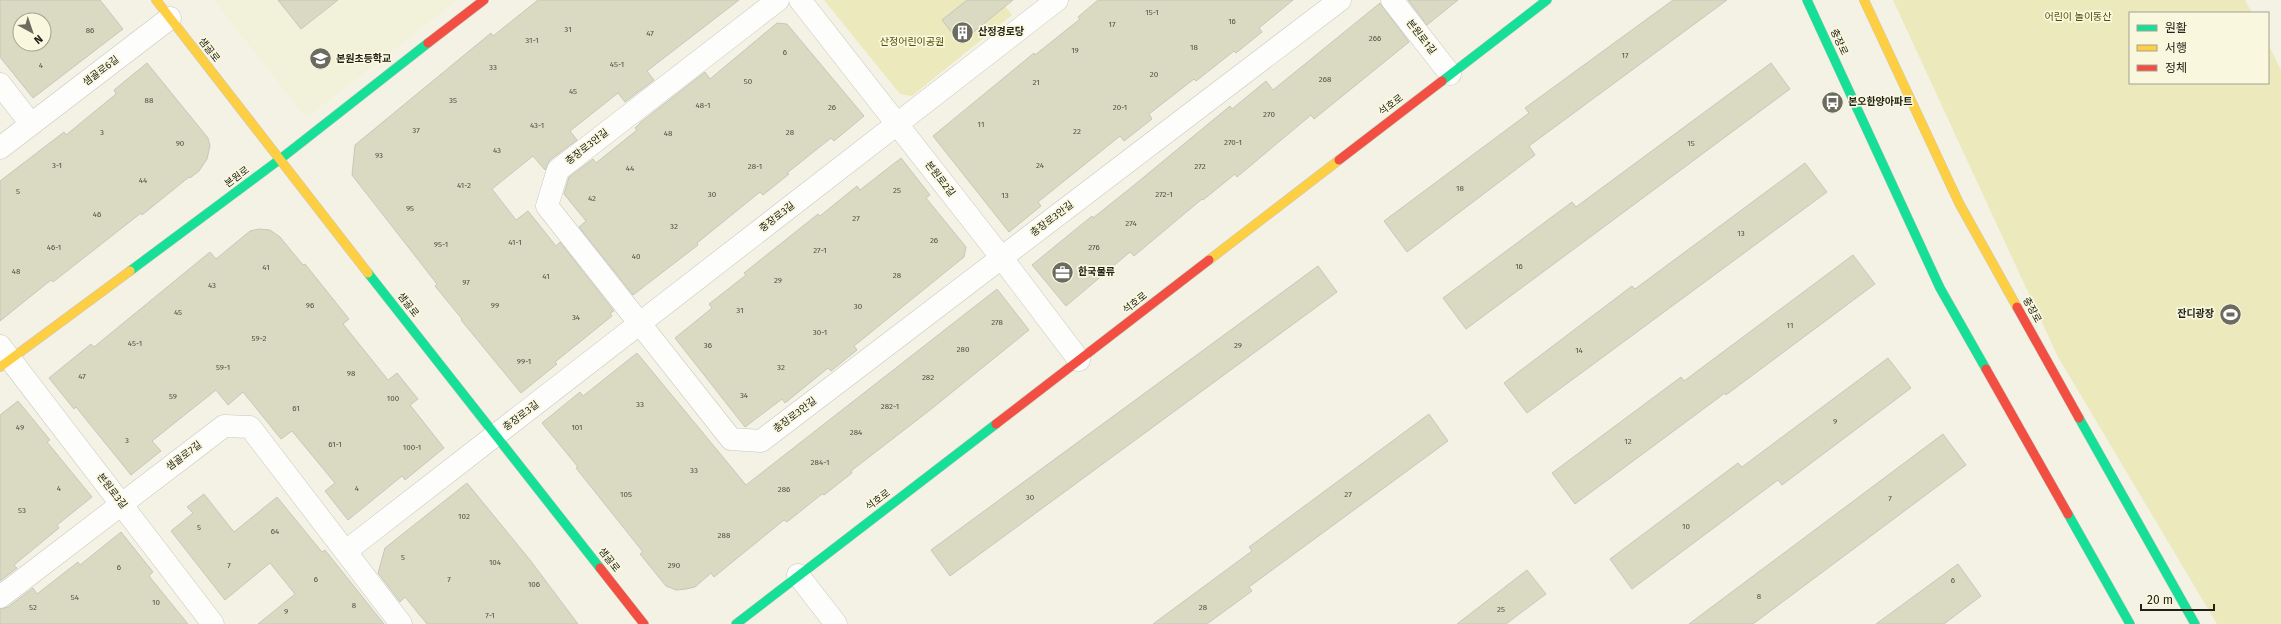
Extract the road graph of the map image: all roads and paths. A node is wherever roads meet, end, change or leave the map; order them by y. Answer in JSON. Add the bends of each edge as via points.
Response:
{"nodes":[{"id":1,"x":156,"y":0,"type":"edge"},
{"id":2,"x":484,"y":0,"type":"edge"},
{"id":3,"x":778,"y":0,"type":"edge"},
{"id":4,"x":800,"y":0,"type":"edge"},
{"id":5,"x":1057,"y":0,"type":"edge"},
{"id":6,"x":1340,"y":0,"type":"edge"},
{"id":7,"x":1392,"y":0,"type":"edge"},
{"id":8,"x":1547,"y":0,"type":"edge"},
{"id":9,"x":1807,"y":0,"type":"edge"},
{"id":10,"x":1864,"y":0,"type":"edge"},
{"id":11,"x":170,"y":18,"type":"junction"},
{"id":12,"x":1450,"y":74,"type":"junction"},
{"id":13,"x":0,"y":84,"type":"edge"},
{"id":14,"x":896,"y":123,"type":"junction"},
{"id":15,"x":31,"y":124,"type":"junction"},
{"id":16,"x":0,"y":148,"type":"edge"},
{"id":17,"x":279,"y":160,"type":"junction"},
{"id":18,"x":1001,"y":257,"type":"junction"},
{"id":19,"x":641,"y":324,"type":"junction"},
{"id":20,"x":3,"y":357,"type":"edge"},
{"id":21,"x":1079,"y":360,"type":"junction"},
{"id":22,"x":497,"y":434,"type":"junction"},
{"id":23,"x":122,"y":504,"type":"junction"},
{"id":24,"x":346,"y":551,"type":"junction"},
{"id":25,"x":798,"y":575,"type":"junction"},
{"id":26,"x":0,"y":598,"type":"edge"},
{"id":27,"x":214,"y":624,"type":"edge"},
{"id":28,"x":401,"y":624,"type":"edge"},
{"id":29,"x":644,"y":624,"type":"edge"},
{"id":30,"x":736,"y":624,"type":"edge"},
{"id":31,"x":836,"y":624,"type":"edge"},
{"id":32,"x":2130,"y":624,"type":"edge"},
{"id":33,"x":2195,"y":624,"type":"edge"}],
"edges":[{"from":1,"to":11,"type":"street","name":"샘골로"},
{"from":2,"to":17,"type":"street","name":"본원로"},
{"from":3,"to":19,"type":"street","name":"충장로3안길","via":[[558,170],[547,206]]},
{"from":4,"to":14,"type":"street","name":"본원로2길"},
{"from":5,"to":14,"type":"street","name":"충장로3길"},
{"from":6,"to":18,"type":"street","name":"충장로3안길"},
{"from":7,"to":12,"type":"street","name":"본원로1길"},
{"from":8,"to":12,"type":"street","name":"석호로"},
{"from":9,"to":32,"type":"street","name":"충장로","via":[[1940,288]]},
{"from":10,"to":33,"type":"street","name":"충장로","via":[[1959,203]]},
{"from":11,"to":15,"type":"street","name":"샘골로6길"},
{"from":11,"to":17,"type":"street","name":"샘골로"},
{"from":12,"to":21,"type":"street","name":"석호로"},
{"from":13,"to":15,"type":"street"},
{"from":14,"to":18,"type":"street","name":"본원로2길"},
{"from":14,"to":19,"type":"street","name":"충장로3길"},
{"from":15,"to":16,"type":"street","name":"샘골로6길"},
{"from":17,"to":20,"type":"street","name":"본원로"},
{"from":17,"to":22,"type":"street","name":"샘골로"},
{"from":18,"to":19,"type":"street","name":"충장로3안길","via":[[762,441],[731,439]]},
{"from":18,"to":21,"type":"street","name":"본원로2길"},
{"from":19,"to":22,"type":"street","name":"충장로3길"},
{"from":20,"to":23,"type":"street","name":"본원로3길"},
{"from":21,"to":25,"type":"street","name":"석호로"},
{"from":22,"to":24,"type":"street"},
{"from":22,"to":29,"type":"street","name":"샘골로"},
{"from":23,"to":24,"type":"street","name":"샘골로7길","via":[[224,426],[250,427]]},
{"from":23,"to":26,"type":"street","name":"샘골로7길"},
{"from":23,"to":27,"type":"street","name":"본원로3길"},
{"from":24,"to":28,"type":"street","name":"샘골로7길"},
{"from":25,"to":30,"type":"street","name":"석호로"},
{"from":25,"to":31,"type":"street"}]}
